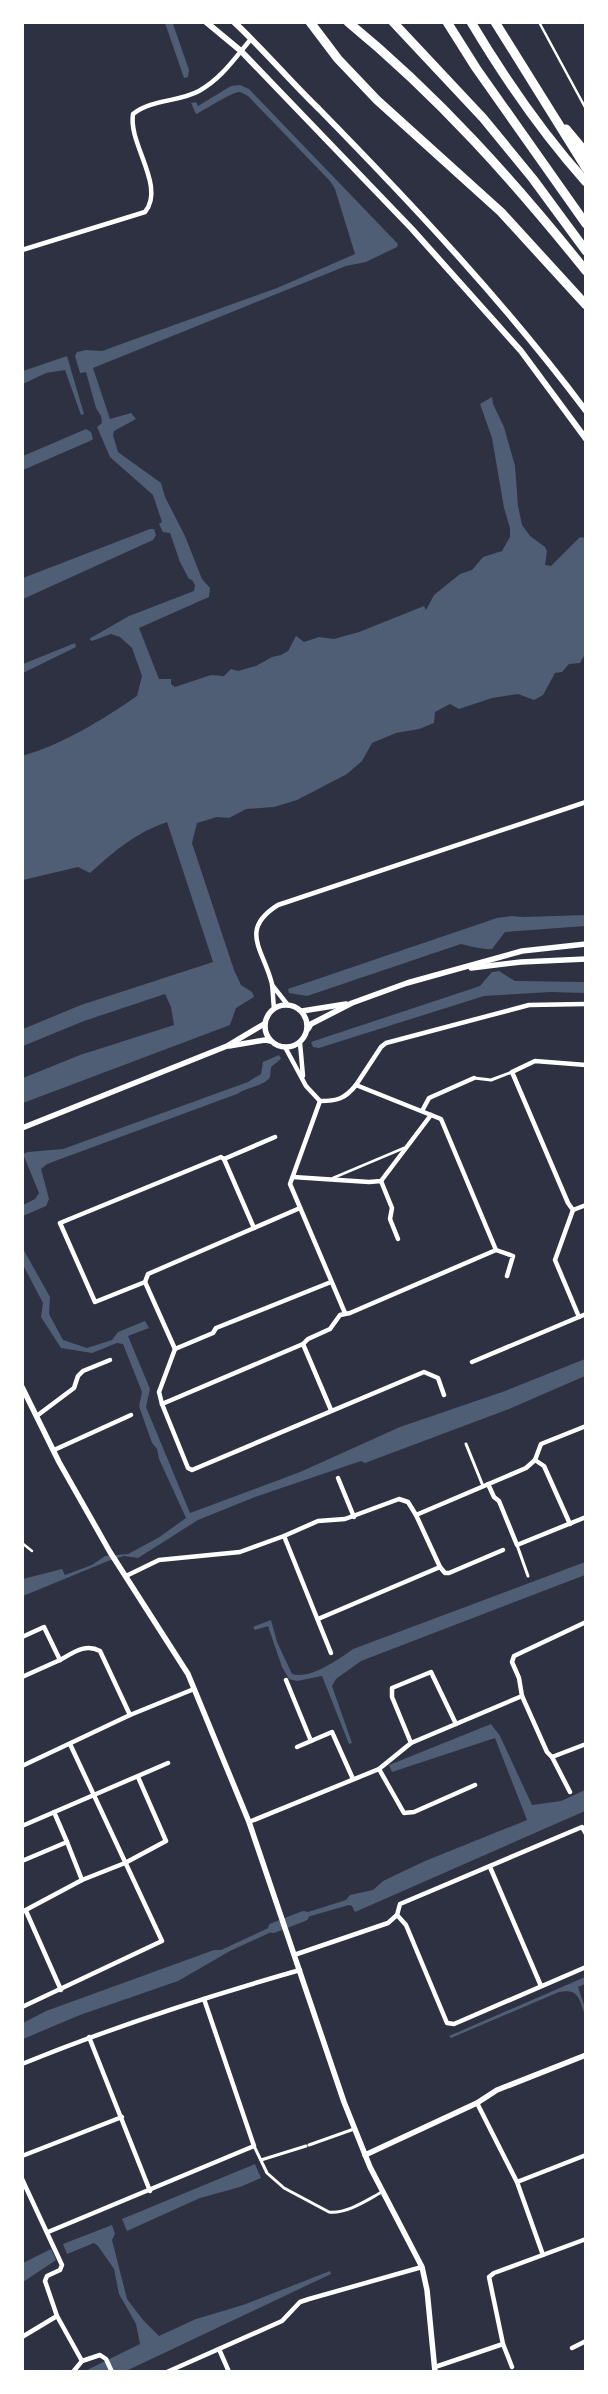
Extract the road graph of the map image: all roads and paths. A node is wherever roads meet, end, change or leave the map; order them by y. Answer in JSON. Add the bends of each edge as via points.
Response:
{"nodes":[{"id":1,"x":206,"y":22,"type":"edge"},
{"id":2,"x":234,"y":22,"type":"edge"},
{"id":3,"x":310,"y":22,"type":"edge"},
{"id":4,"x":348,"y":22,"type":"edge"},
{"id":5,"x":393,"y":22,"type":"edge"},
{"id":6,"x":447,"y":22,"type":"edge"},
{"id":7,"x":471,"y":22,"type":"edge"},
{"id":8,"x":495,"y":22,"type":"edge"},
{"id":9,"x":539,"y":22,"type":"edge"},
{"id":10,"x":251,"y":39,"type":"junction"},
{"id":11,"x":241,"y":51,"type":"junction"},
{"id":12,"x":539,"y":95,"type":"junction"},
{"id":13,"x":586,"y":109,"type":"edge"},
{"id":14,"x":586,"y":153,"type":"edge"},
{"id":15,"x":586,"y":168,"type":"edge"},
{"id":16,"x":586,"y":182,"type":"edge"},
{"id":17,"x":586,"y":224,"type":"edge"},
{"id":18,"x":22,"y":250,"type":"edge"},
{"id":19,"x":586,"y":251,"type":"edge"},
{"id":20,"x":586,"y":271,"type":"edge"},
{"id":21,"x":586,"y":305,"type":"edge"},
{"id":22,"x":586,"y":411,"type":"edge"},
{"id":23,"x":586,"y":439,"type":"edge"},
{"id":24,"x":586,"y":802,"type":"edge"},
{"id":25,"x":586,"y":944,"type":"edge"},
{"id":26,"x":586,"y":959,"type":"edge"},
{"id":27,"x":451,"y":971,"type":"junction"},
{"id":28,"x":272,"y":985,"type":"junction"},
{"id":29,"x":352,"y":1003,"type":"junction"},
{"id":30,"x":287,"y":1004,"type":"junction"},
{"id":31,"x":586,"y":1004,"type":"edge"},
{"id":32,"x":274,"y":1008,"type":"junction"},
{"id":33,"x":302,"y":1012,"type":"junction"},
{"id":34,"x":264,"y":1024,"type":"junction"},
{"id":35,"x":308,"y":1029,"type":"junction"},
{"id":36,"x":271,"y":1041,"type":"junction"},
{"id":37,"x":300,"y":1043,"type":"junction"},
{"id":38,"x":227,"y":1046,"type":"junction"},
{"id":39,"x":285,"y":1047,"type":"junction"},
{"id":40,"x":586,"y":1065,"type":"edge"},
{"id":41,"x":512,"y":1072,"type":"junction"},
{"id":42,"x":474,"y":1078,"type":"joint"},
{"id":43,"x":304,"y":1080,"type":"junction"},
{"id":44,"x":356,"y":1085,"type":"junction"},
{"id":45,"x":320,"y":1101,"type":"junction"},
{"id":46,"x":422,"y":1111,"type":"junction"},
{"id":47,"x":430,"y":1115,"type":"junction"},
{"id":48,"x":22,"y":1128,"type":"edge"},
{"id":49,"x":275,"y":1137,"type":"dead end"},
{"id":50,"x":408,"y":1147,"type":"junction"},
{"id":51,"x":224,"y":1159,"type":"junction"},
{"id":52,"x":293,"y":1177,"type":"junction"},
{"id":53,"x":331,"y":1179,"type":"junction"},
{"id":54,"x":381,"y":1181,"type":"junction"},
{"id":55,"x":586,"y":1205,"type":"edge"},
{"id":56,"x":300,"y":1208,"type":"junction"},
{"id":57,"x":573,"y":1210,"type":"junction"},
{"id":58,"x":254,"y":1228,"type":"junction"},
{"id":59,"x":398,"y":1239,"type":"dead end"},
{"id":60,"x":496,"y":1250,"type":"junction"},
{"id":61,"x":507,"y":1276,"type":"dead end"},
{"id":62,"x":146,"y":1282,"type":"junction"},
{"id":63,"x":331,"y":1282,"type":"junction"},
{"id":64,"x":345,"y":1313,"type":"junction"},
{"id":65,"x":586,"y":1314,"type":"edge"},
{"id":66,"x":579,"y":1317,"type":"junction"},
{"id":67,"x":303,"y":1344,"type":"junction"},
{"id":68,"x":175,"y":1349,"type":"junction"},
{"id":69,"x":110,"y":1360,"type":"dead end"},
{"id":70,"x":472,"y":1362,"type":"dead end"},
{"id":71,"x":23,"y":1389,"type":"edge"},
{"id":72,"x":444,"y":1395,"type":"dead end"},
{"id":73,"x":162,"y":1404,"type":"junction"},
{"id":74,"x":331,"y":1410,"type":"junction"},
{"id":75,"x":38,"y":1415,"type":"junction"},
{"id":76,"x":131,"y":1415,"type":"dead end"},
{"id":77,"x":586,"y":1426,"type":"edge"},
{"id":78,"x":466,"y":1444,"type":"dead end"},
{"id":79,"x":54,"y":1450,"type":"junction"},
{"id":80,"x":535,"y":1460,"type":"junction"},
{"id":81,"x":338,"y":1478,"type":"dead end"},
{"id":82,"x":486,"y":1485,"type":"junction"},
{"id":83,"x":416,"y":1515,"type":"junction"},
{"id":84,"x":354,"y":1517,"type":"junction"},
{"id":85,"x":586,"y":1518,"type":"edge"},
{"id":86,"x":570,"y":1524,"type":"junction"},
{"id":87,"x":284,"y":1536,"type":"junction"},
{"id":88,"x":22,"y":1543,"type":"edge"},
{"id":89,"x":517,"y":1545,"type":"junction"},
{"id":90,"x":32,"y":1550,"type":"dead end"},
{"id":91,"x":503,"y":1550,"type":"dead end"},
{"id":92,"x":440,"y":1567,"type":"junction"},
{"id":93,"x":126,"y":1576,"type":"junction"},
{"id":94,"x":528,"y":1576,"type":"dead end"},
{"id":95,"x":318,"y":1619,"type":"junction"},
{"id":96,"x":586,"y":1622,"type":"edge"},
{"id":97,"x":22,"y":1637,"type":"edge"},
{"id":98,"x":331,"y":1653,"type":"dead end"},
{"id":99,"x":60,"y":1660,"type":"junction"},
{"id":100,"x":22,"y":1677,"type":"edge"},
{"id":101,"x":286,"y":1680,"type":"dead end"},
{"id":102,"x":194,"y":1689,"type":"junction"},
{"id":103,"x":522,"y":1696,"type":"junction"},
{"id":104,"x":130,"y":1715,"type":"junction"},
{"id":105,"x":456,"y":1724,"type":"junction"},
{"id":106,"x":311,"y":1741,"type":"junction"},
{"id":107,"x":411,"y":1743,"type":"junction"},
{"id":108,"x":70,"y":1744,"type":"junction"},
{"id":109,"x":586,"y":1744,"type":"edge"},
{"id":110,"x":297,"y":1746,"type":"dead end"},
{"id":111,"x":552,"y":1757,"type":"junction"},
{"id":112,"x":168,"y":1762,"type":"dead end"},
{"id":113,"x":22,"y":1766,"type":"edge"},
{"id":114,"x":379,"y":1769,"type":"junction"},
{"id":115,"x":138,"y":1777,"type":"junction"},
{"id":116,"x":353,"y":1779,"type":"junction"},
{"id":117,"x":475,"y":1785,"type":"dead end"},
{"id":118,"x":570,"y":1792,"type":"dead end"},
{"id":119,"x":94,"y":1794,"type":"junction"},
{"id":120,"x":54,"y":1812,"type":"junction"},
{"id":121,"x":249,"y":1822,"type":"junction"},
{"id":122,"x":22,"y":1826,"type":"edge"},
{"id":123,"x":586,"y":1834,"type":"edge"},
{"id":124,"x":67,"y":1842,"type":"junction"},
{"id":125,"x":22,"y":1861,"type":"edge"},
{"id":126,"x":125,"y":1863,"type":"junction"},
{"id":127,"x":490,"y":1867,"type":"junction"},
{"id":128,"x":82,"y":1880,"type":"junction"},
{"id":129,"x":24,"y":1911,"type":"edge"},
{"id":130,"x":397,"y":1915,"type":"junction"},
{"id":131,"x":294,"y":1955,"type":"junction"},
{"id":132,"x":586,"y":1967,"type":"edge"},
{"id":133,"x":300,"y":1970,"type":"junction"},
{"id":134,"x":541,"y":1986,"type":"junction"},
{"id":135,"x":61,"y":1990,"type":"junction"},
{"id":136,"x":204,"y":1999,"type":"junction"},
{"id":137,"x":22,"y":2007,"type":"edge"},
{"id":138,"x":89,"y":2037,"type":"junction"},
{"id":139,"x":586,"y":2056,"type":"edge"},
{"id":140,"x":22,"y":2064,"type":"edge"},
{"id":141,"x":477,"y":2103,"type":"junction"},
{"id":142,"x":122,"y":2117,"type":"junction"},
{"id":143,"x":355,"y":2128,"type":"junction"},
{"id":144,"x":254,"y":2146,"type":"junction"},
{"id":145,"x":365,"y":2154,"type":"junction"},
{"id":146,"x":586,"y":2155,"type":"edge"},
{"id":147,"x":22,"y":2156,"type":"edge"},
{"id":148,"x":261,"y":2160,"type":"junction"},
{"id":149,"x":22,"y":2179,"type":"edge"},
{"id":150,"x":517,"y":2182,"type":"junction"},
{"id":151,"x":150,"y":2191,"type":"junction"},
{"id":152,"x":382,"y":2192,"type":"junction"},
{"id":153,"x":48,"y":2232,"type":"junction"},
{"id":154,"x":586,"y":2239,"type":"edge"},
{"id":155,"x":543,"y":2255,"type":"junction"},
{"id":156,"x":422,"y":2267,"type":"junction"},
{"id":157,"x":57,"y":2316,"type":"junction"},
{"id":158,"x":22,"y":2337,"type":"edge"},
{"id":159,"x":586,"y":2341,"type":"edge"},
{"id":160,"x":503,"y":2344,"type":"junction"},
{"id":161,"x":572,"y":2348,"type":"dead end"},
{"id":162,"x":219,"y":2350,"type":"junction"},
{"id":163,"x":82,"y":2361,"type":"junction"},
{"id":164,"x":512,"y":2366,"type":"dead end"},
{"id":165,"x":435,"y":2369,"type":"edge"},
{"id":166,"x":73,"y":2372,"type":"edge"},
{"id":167,"x":112,"y":2372,"type":"edge"},
{"id":168,"x":167,"y":2372,"type":"edge"},
{"id":169,"x":229,"y":2372,"type":"edge"}],
"edges":[{"from":1,"to":11,"type":"main road"},
{"from":2,"to":10,"type":"main road"},
{"from":3,"to":21,"type":"highway","via":[[338,59],[377,100],[501,212]]},
{"from":4,"to":20,"type":"highway","via":[[470,135],[535,207]]},
{"from":5,"to":19,"type":"highway","via":[[483,118]]},
{"from":6,"to":17,"type":"highway","via":[[481,76]]},
{"from":7,"to":16,"type":"highway","via":[[492,58],[557,150]]},
{"from":8,"to":12,"type":"highway"},
{"from":9,"to":13,"type":"lane"},
{"from":10,"to":11,"type":"street"},
{"from":10,"to":22,"type":"main road","via":[[487,289]]},
{"from":11,"to":18,"type":"street","via":[[220,76],[198,92],[142,107],[133,114],[132,122],[152,190],[150,206],[145,212]]},
{"from":11,"to":23,"type":"main road","via":[[412,229],[515,345]]},
{"from":12,"to":14,"type":"highway"},
{"from":12,"to":15,"type":"highway"},
{"from":24,"to":28,"type":"street","via":[[278,905],[264,914],[256,933]]},
{"from":25,"to":27,"type":"street","via":[[522,951]]},
{"from":26,"to":27,"type":"street","via":[[521,962]]},
{"from":27,"to":29,"type":"street","via":[[407,982]]},
{"from":28,"to":30,"type":"street"},
{"from":28,"to":32,"type":"street"},
{"from":29,"to":33,"type":"street"},
{"from":29,"to":35,"type":"street","via":[[311,1024]]},
{"from":30,"to":32,"type":"street"},
{"from":30,"to":33,"type":"street"},
{"from":31,"to":44,"type":"street","via":[[530,1005],[386,1043]]},
{"from":32,"to":34,"type":"street"},
{"from":33,"to":35,"type":"street"},
{"from":34,"to":36,"type":"street"},
{"from":34,"to":38,"type":"street"},
{"from":35,"to":37,"type":"street"},
{"from":36,"to":38,"type":"street"},
{"from":36,"to":39,"type":"street"},
{"from":37,"to":39,"type":"street"},
{"from":37,"to":43,"type":"street"},
{"from":38,"to":48,"type":"street"},
{"from":39,"to":43,"type":"street"},
{"from":40,"to":41,"type":"street","via":[[535,1062]]},
{"from":41,"to":42,"type":"street","via":[[491,1080]]},
{"from":41,"to":57,"type":"street"},
{"from":42,"to":46,"type":"street","via":[[429,1098]]},
{"from":43,"to":45,"type":"street"},
{"from":44,"to":45,"type":"street","via":[[347,1097]]},
{"from":44,"to":46,"type":"street"},
{"from":45,"to":52,"type":"street"},
{"from":46,"to":47,"type":"street"},
{"from":47,"to":50,"type":"street"},
{"from":47,"to":60,"type":"street","via":[[441,1119]]},
{"from":49,"to":51,"type":"street"},
{"from":50,"to":53,"type":"lane"},
{"from":50,"to":54,"type":"street"},
{"from":51,"to":58,"type":"street"},
{"from":51,"to":62,"type":"street","via":[[221,1157],[60,1223],[95,1302]]},
{"from":52,"to":53,"type":"street"},
{"from":52,"to":56,"type":"street","via":[[290,1184]]},
{"from":53,"to":54,"type":"street"},
{"from":54,"to":59,"type":"street","via":[[392,1208],[390,1219]]},
{"from":55,"to":57,"type":"street"},
{"from":56,"to":58,"type":"street"},
{"from":56,"to":63,"type":"street"},
{"from":57,"to":66,"type":"street","via":[[555,1260]]},
{"from":58,"to":62,"type":"street","via":[[148,1274]]},
{"from":60,"to":61,"type":"street","via":[[512,1256]]},
{"from":60,"to":64,"type":"street"},
{"from":62,"to":68,"type":"street"},
{"from":63,"to":64,"type":"street"},
{"from":63,"to":68,"type":"street","via":[[216,1328],[213,1333]]},
{"from":64,"to":67,"type":"street","via":[[330,1329]]},
{"from":65,"to":66,"type":"street"},
{"from":66,"to":70,"type":"street"},
{"from":67,"to":73,"type":"street"},
{"from":67,"to":74,"type":"street"},
{"from":68,"to":73,"type":"street","via":[[159,1392]]},
{"from":69,"to":75,"type":"street","via":[[83,1371],[74,1388]]},
{"from":71,"to":75,"type":"street"},
{"from":72,"to":74,"type":"street","via":[[438,1378],[424,1372]]},
{"from":73,"to":74,"type":"street","via":[[188,1468],[192,1470]]},
{"from":75,"to":79,"type":"street"},
{"from":76,"to":79,"type":"street"},
{"from":77,"to":80,"type":"street","via":[[541,1444]]},
{"from":78,"to":82,"type":"street"},
{"from":79,"to":93,"type":"street"},
{"from":80,"to":82,"type":"street","via":[[526,1468]]},
{"from":80,"to":86,"type":"street","via":[[544,1466]]},
{"from":81,"to":84,"type":"street"},
{"from":82,"to":83,"type":"street"},
{"from":82,"to":89,"type":"street","via":[[499,1501]]},
{"from":83,"to":84,"type":"street","via":[[408,1502],[399,1499]]},
{"from":83,"to":92,"type":"street"},
{"from":84,"to":87,"type":"street","via":[[318,1520]]},
{"from":85,"to":86,"type":"street"},
{"from":86,"to":89,"type":"street"},
{"from":87,"to":93,"type":"street","via":[[240,1552],[159,1560]]},
{"from":87,"to":95,"type":"street"},
{"from":88,"to":90,"type":"lane"},
{"from":89,"to":94,"type":"street"},
{"from":91,"to":92,"type":"street","via":[[449,1573]]},
{"from":92,"to":95,"type":"street"},
{"from":93,"to":102,"type":"street","via":[[182,1662]]},
{"from":95,"to":98,"type":"street"},
{"from":96,"to":103,"type":"street","via":[[514,1656],[512,1662]]},
{"from":97,"to":99,"type":"street","via":[[44,1627]]},
{"from":99,"to":100,"type":"street"},
{"from":99,"to":104,"type":"street","via":[[82,1648],[93,1647],[100,1651]]},
{"from":101,"to":106,"type":"street"},
{"from":102,"to":104,"type":"street"},
{"from":102,"to":121,"type":"street"},
{"from":103,"to":105,"type":"street"},
{"from":103,"to":111,"type":"street"},
{"from":104,"to":108,"type":"street"},
{"from":105,"to":107,"type":"street"},
{"from":105,"to":107,"type":"street","via":[[431,1672],[392,1688],[392,1697]]},
{"from":106,"to":110,"type":"street"},
{"from":106,"to":116,"type":"street","via":[[332,1732]]},
{"from":107,"to":114,"type":"street"},
{"from":108,"to":113,"type":"street"},
{"from":108,"to":119,"type":"street"},
{"from":109,"to":111,"type":"street"},
{"from":111,"to":118,"type":"street"},
{"from":112,"to":115,"type":"street"},
{"from":114,"to":116,"type":"street"},
{"from":114,"to":117,"type":"street","via":[[404,1813],[414,1812]]},
{"from":115,"to":119,"type":"street"},
{"from":115,"to":126,"type":"street","via":[[166,1841]]},
{"from":116,"to":121,"type":"street"},
{"from":119,"to":120,"type":"street"},
{"from":119,"to":126,"type":"street"},
{"from":120,"to":122,"type":"street"},
{"from":120,"to":124,"type":"street"},
{"from":121,"to":131,"type":"street"},
{"from":123,"to":127,"type":"street","via":[[582,1827]]},
{"from":124,"to":125,"type":"street"},
{"from":124,"to":128,"type":"street"},
{"from":126,"to":128,"type":"street"},
{"from":126,"to":135,"type":"street","via":[[162,1941]]},
{"from":127,"to":130,"type":"street","via":[[400,1904]]},
{"from":127,"to":134,"type":"street"},
{"from":128,"to":129,"type":"street"},
{"from":129,"to":135,"type":"street"},
{"from":130,"to":131,"type":"street","via":[[388,1922]]},
{"from":130,"to":134,"type":"street","via":[[406,1925],[448,2023],[454,2024]]},
{"from":131,"to":133,"type":"street"},
{"from":132,"to":134,"type":"street"},
{"from":133,"to":136,"type":"street"},
{"from":133,"to":143,"type":"street"},
{"from":135,"to":137,"type":"street"},
{"from":136,"to":138,"type":"street"},
{"from":136,"to":144,"type":"street"},
{"from":138,"to":140,"type":"street"},
{"from":138,"to":142,"type":"street"},
{"from":139,"to":141,"type":"street","via":[[497,2090]]},
{"from":141,"to":145,"type":"street"},
{"from":141,"to":150,"type":"street"},
{"from":142,"to":147,"type":"street"},
{"from":142,"to":151,"type":"street"},
{"from":143,"to":145,"type":"street"},
{"from":143,"to":148,"type":"street"},
{"from":144,"to":148,"type":"street"},
{"from":144,"to":151,"type":"street"},
{"from":145,"to":152,"type":"street"},
{"from":146,"to":150,"type":"street"},
{"from":148,"to":152,"type":"street","via":[[267,2173],[284,2188],[329,2212],[336,2213]]},
{"from":149,"to":153,"type":"street"},
{"from":150,"to":155,"type":"street"},
{"from":151,"to":153,"type":"street"},
{"from":152,"to":156,"type":"street"},
{"from":153,"to":157,"type":"street","via":[[62,2265],[45,2281]]},
{"from":154,"to":155,"type":"street"},
{"from":155,"to":160,"type":"street","via":[[489,2277]]},
{"from":156,"to":162,"type":"street","via":[[300,2302],[282,2321]]},
{"from":156,"to":165,"type":"street"},
{"from":157,"to":158,"type":"street"},
{"from":157,"to":163,"type":"street"},
{"from":159,"to":161,"type":"street"},
{"from":160,"to":164,"type":"street"},
{"from":160,"to":165,"type":"street"},
{"from":162,"to":168,"type":"street"},
{"from":162,"to":169,"type":"street"},
{"from":163,"to":166,"type":"street"},
{"from":163,"to":167,"type":"street","via":[[100,2355],[106,2359]]}]}
